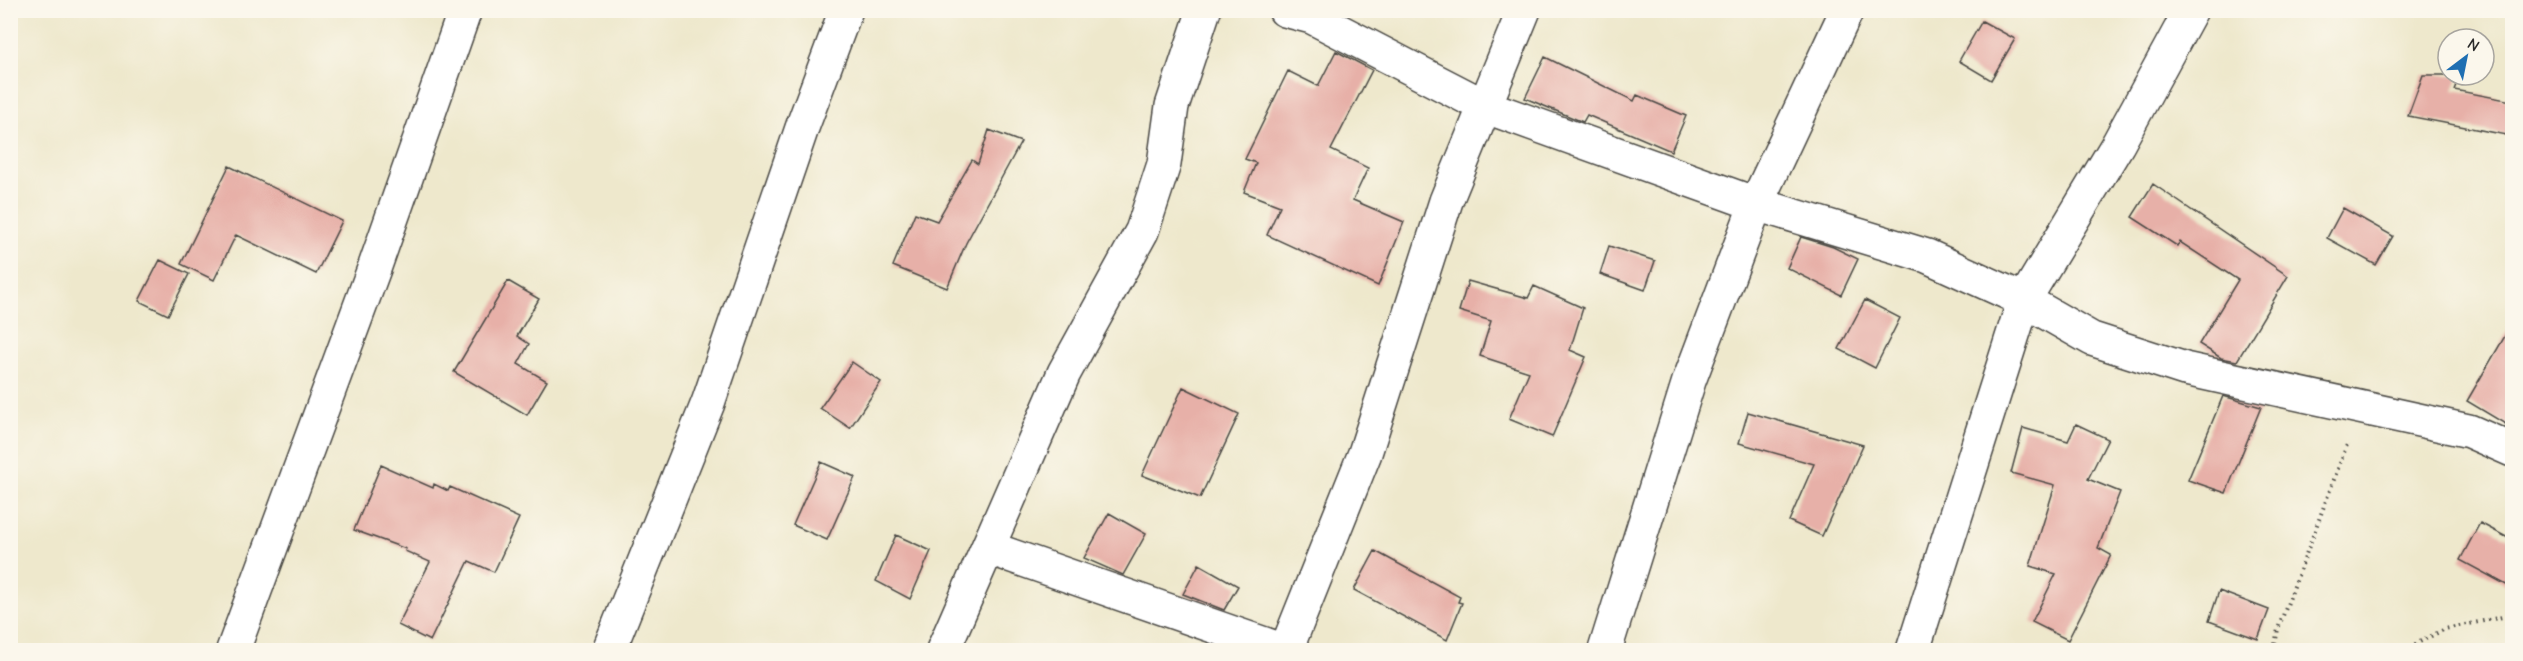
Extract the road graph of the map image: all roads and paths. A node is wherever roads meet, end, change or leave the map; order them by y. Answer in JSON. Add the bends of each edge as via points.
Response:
{"nodes":[{"id":1,"x":465,"y":10,"type":"edge"},
{"id":2,"x":846,"y":10,"type":"edge"},
{"id":3,"x":1204,"y":10,"type":"edge"},
{"id":4,"x":1285,"y":10,"type":"edge"},
{"id":5,"x":1524,"y":10,"type":"edge"},
{"id":6,"x":1848,"y":10,"type":"edge"},
{"id":7,"x":2191,"y":10,"type":"edge"},
{"id":8,"x":1484,"y":106,"type":"junction"},
{"id":9,"x":1756,"y":204,"type":"junction"},
{"id":10,"x":2024,"y":300,"type":"junction"},
{"id":11,"x":2361,"y":408,"type":"junction"},
{"id":12,"x":2512,"y":450,"type":"edge"},
{"id":13,"x":989,"y":548,"type":"junction"},
{"id":14,"x":2512,"y":615,"type":"edge"},
{"id":15,"x":233,"y":651,"type":"edge"},
{"id":16,"x":609,"y":651,"type":"edge"},
{"id":17,"x":943,"y":651,"type":"edge"},
{"id":18,"x":1282,"y":651,"type":"edge"},
{"id":19,"x":1286,"y":651,"type":"edge"},
{"id":20,"x":1605,"y":651,"type":"edge"},
{"id":21,"x":1913,"y":651,"type":"edge"},
{"id":22,"x":2274,"y":651,"type":"edge"},
{"id":23,"x":2404,"y":651,"type":"edge"}],
"edges":[{"from":1,"to":15,"type":"street"},
{"from":2,"to":16,"type":"street","via":[[708,404]]},
{"from":3,"to":13,"type":"street","via":[[1172,106],[1164,164],[1142,231],[1064,373]]},
{"from":4,"to":8,"type":"street","via":[[1311,17]]},
{"from":5,"to":8,"type":"street"},
{"from":6,"to":9,"type":"street"},
{"from":7,"to":10,"type":"street","via":[[2118,144]]},
{"from":8,"to":9,"type":"street"},
{"from":8,"to":19,"type":"street","via":[[1446,201],[1365,453]]},
{"from":9,"to":10,"type":"street","via":[[1927,256]]},
{"from":9,"to":20,"type":"street","via":[[1689,381]]},
{"from":10,"to":11,"type":"street","via":[[2092,339],[2174,366]]},
{"from":10,"to":21,"type":"street"},
{"from":11,"to":12,"type":"street","via":[[2469,430]]},
{"from":11,"to":22,"type":"path","via":[[2278,629]]},
{"from":13,"to":17,"type":"street"},
{"from":13,"to":18,"type":"street"},
{"from":14,"to":23,"type":"path","via":[[2445,629]]}]}
